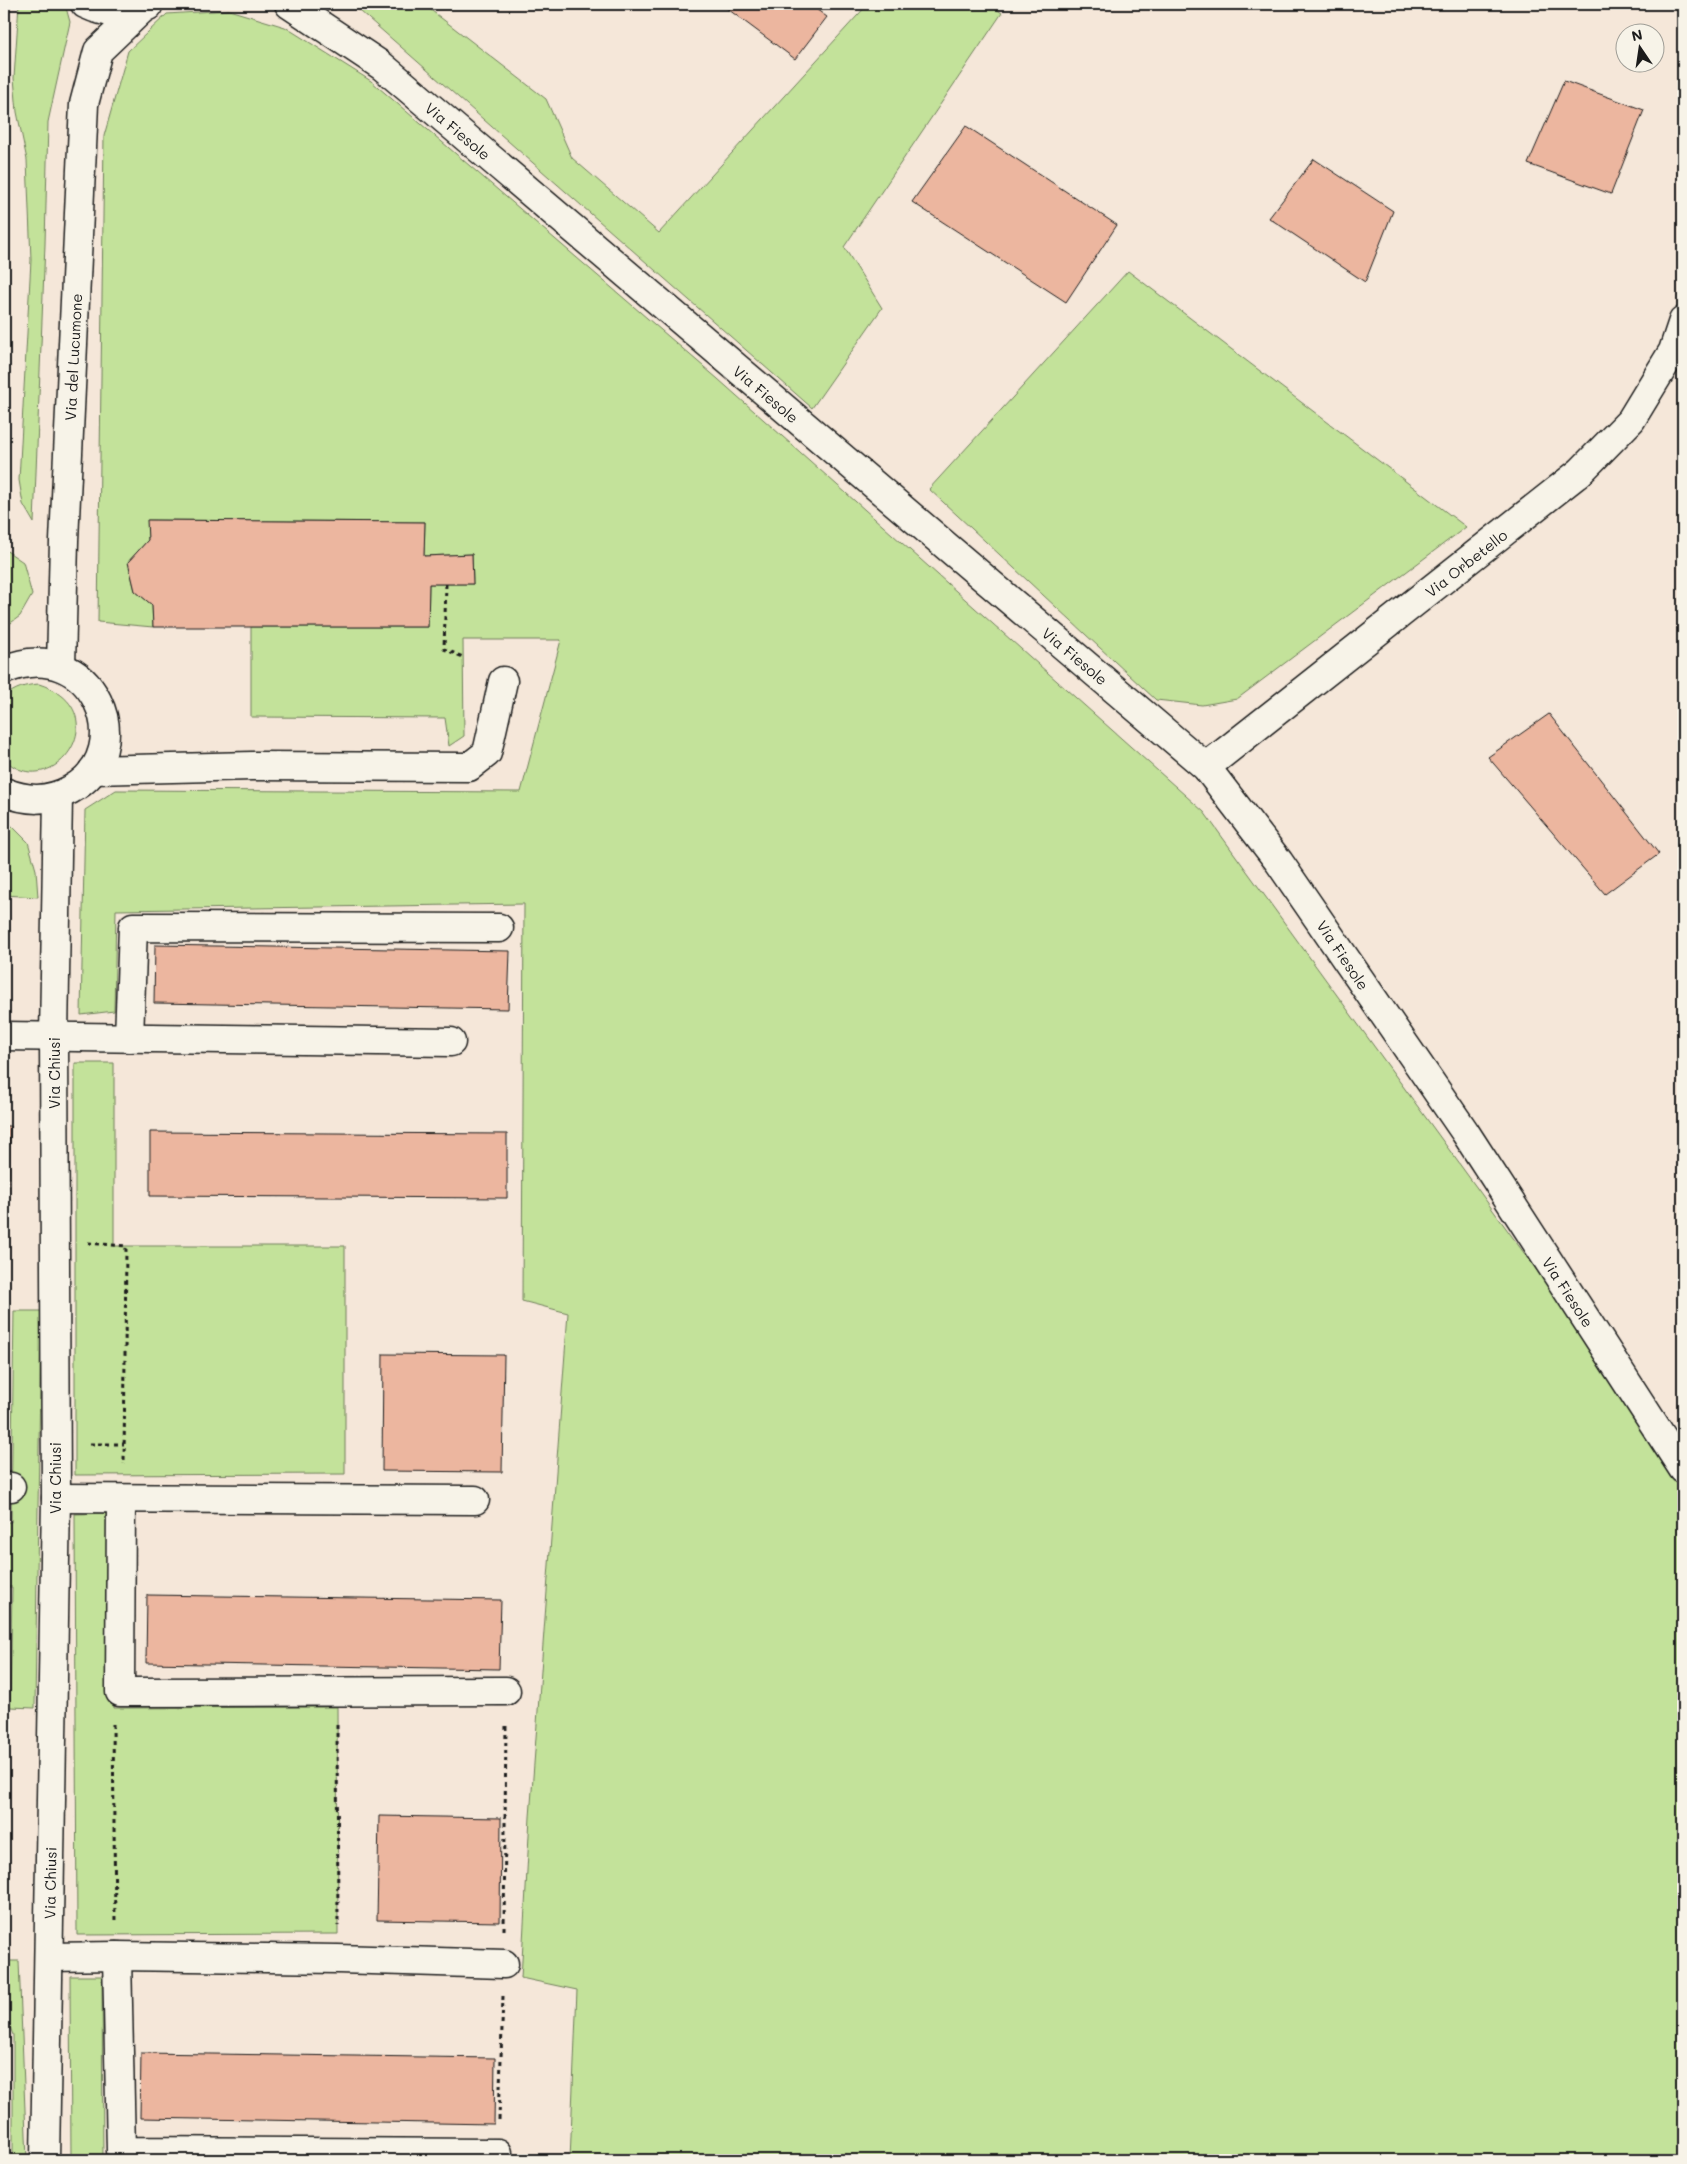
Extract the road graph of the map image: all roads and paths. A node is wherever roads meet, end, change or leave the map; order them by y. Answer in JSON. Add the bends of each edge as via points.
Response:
{"nodes":[{"id":1,"x":83,"y":4,"type":"edge"},
{"id":2,"x":289,"y":4,"type":"edge"},
{"id":3,"x":147,"y":7,"type":"edge"},
{"id":4,"x":98,"y":51,"type":"junction"},
{"id":5,"x":1683,"y":322,"type":"edge"},
{"id":6,"x":446,"y":584,"type":"dead end"},
{"id":7,"x":463,"y":657,"type":"dead end"},
{"id":8,"x":61,"y":666,"type":"junction"},
{"id":9,"x":4,"y":670,"type":"edge"},
{"id":10,"x":503,"y":681,"type":"dead end"},
{"id":11,"x":1206,"y":767,"type":"junction"},
{"id":12,"x":93,"y":770,"type":"junction"},
{"id":13,"x":4,"y":792,"type":"edge"},
{"id":14,"x":58,"y":796,"type":"junction"},
{"id":15,"x":499,"y":928,"type":"dead end"},
{"id":16,"x":4,"y":1036,"type":"edge"},
{"id":17,"x":54,"y":1037,"type":"junction"},
{"id":18,"x":129,"y":1038,"type":"junction"},
{"id":19,"x":451,"y":1042,"type":"dead end"},
{"id":20,"x":126,"y":1246,"type":"dead end"},
{"id":21,"x":1683,"y":1469,"type":"edge"},
{"id":22,"x":56,"y":1498,"type":"junction"},
{"id":23,"x":121,"y":1499,"type":"junction"},
{"id":24,"x":475,"y":1500,"type":"dead end"},
{"id":25,"x":506,"y":1691,"type":"joint"},
{"id":26,"x":337,"y":1716,"type":"dead end"},
{"id":27,"x":114,"y":1718,"type":"dead end"},
{"id":28,"x":117,"y":1956,"type":"junction"},
{"id":29,"x":49,"y":1957,"type":"junction"},
{"id":30,"x":338,"y":1959,"type":"junction"},
{"id":31,"x":504,"y":1964,"type":"junction"},
{"id":32,"x":498,"y":2154,"type":"joint"},
{"id":33,"x":45,"y":2160,"type":"edge"}],
"edges":[{"from":1,"to":3,"type":"street","via":[[120,13]]},
{"from":1,"to":4,"type":"street"},
{"from":2,"to":11,"type":"street","name":"Via Fiesole","via":[[382,66]]},
{"from":3,"to":4,"type":"street"},
{"from":4,"to":8,"type":"street","name":"Via del Lucumone","via":[[84,104]]},
{"from":5,"to":11,"type":"street","name":"Via Orbetello","via":[[1672,351],[1631,420],[1580,472]]},
{"from":6,"to":7,"type":"path","via":[[444,649]]},
{"from":8,"to":9,"type":"street","via":[[40,661]]},
{"from":8,"to":12,"type":"street","via":[[79,676],[93,692],[102,711],[102,752]]},
{"from":10,"to":12,"type":"street","via":[[487,753],[469,767],[252,766]]},
{"from":11,"to":21,"type":"street","name":"Via Fiesole","via":[[1280,862],[1465,1132]]},
{"from":12,"to":14,"type":"street","via":[[77,786]]},
{"from":13,"to":14,"type":"street","via":[[39,800]]},
{"from":14,"to":17,"type":"street","name":"Via Chiusi"},
{"from":15,"to":18,"type":"street","via":[[133,927]]},
{"from":16,"to":17,"type":"street"},
{"from":17,"to":18,"type":"street"},
{"from":17,"to":22,"type":"street","name":"Via Chiusi"},
{"from":18,"to":19,"type":"street"},
{"from":20,"to":23,"type":"path","via":[[124,1474]]},
{"from":22,"to":23,"type":"street"},
{"from":22,"to":29,"type":"street","name":"Via Chiusi"},
{"from":23,"to":24,"type":"street"},
{"from":23,"to":25,"type":"street","via":[[120,1692]]},
{"from":25,"to":31,"type":"path"},
{"from":26,"to":30,"type":"path"},
{"from":27,"to":28,"type":"path"},
{"from":28,"to":29,"type":"street"},
{"from":28,"to":30,"type":"street"},
{"from":28,"to":32,"type":"street","via":[[121,2151]]},
{"from":29,"to":33,"type":"street","name":"Via Chiusi"},
{"from":30,"to":31,"type":"street"},
{"from":31,"to":32,"type":"path"}]}
